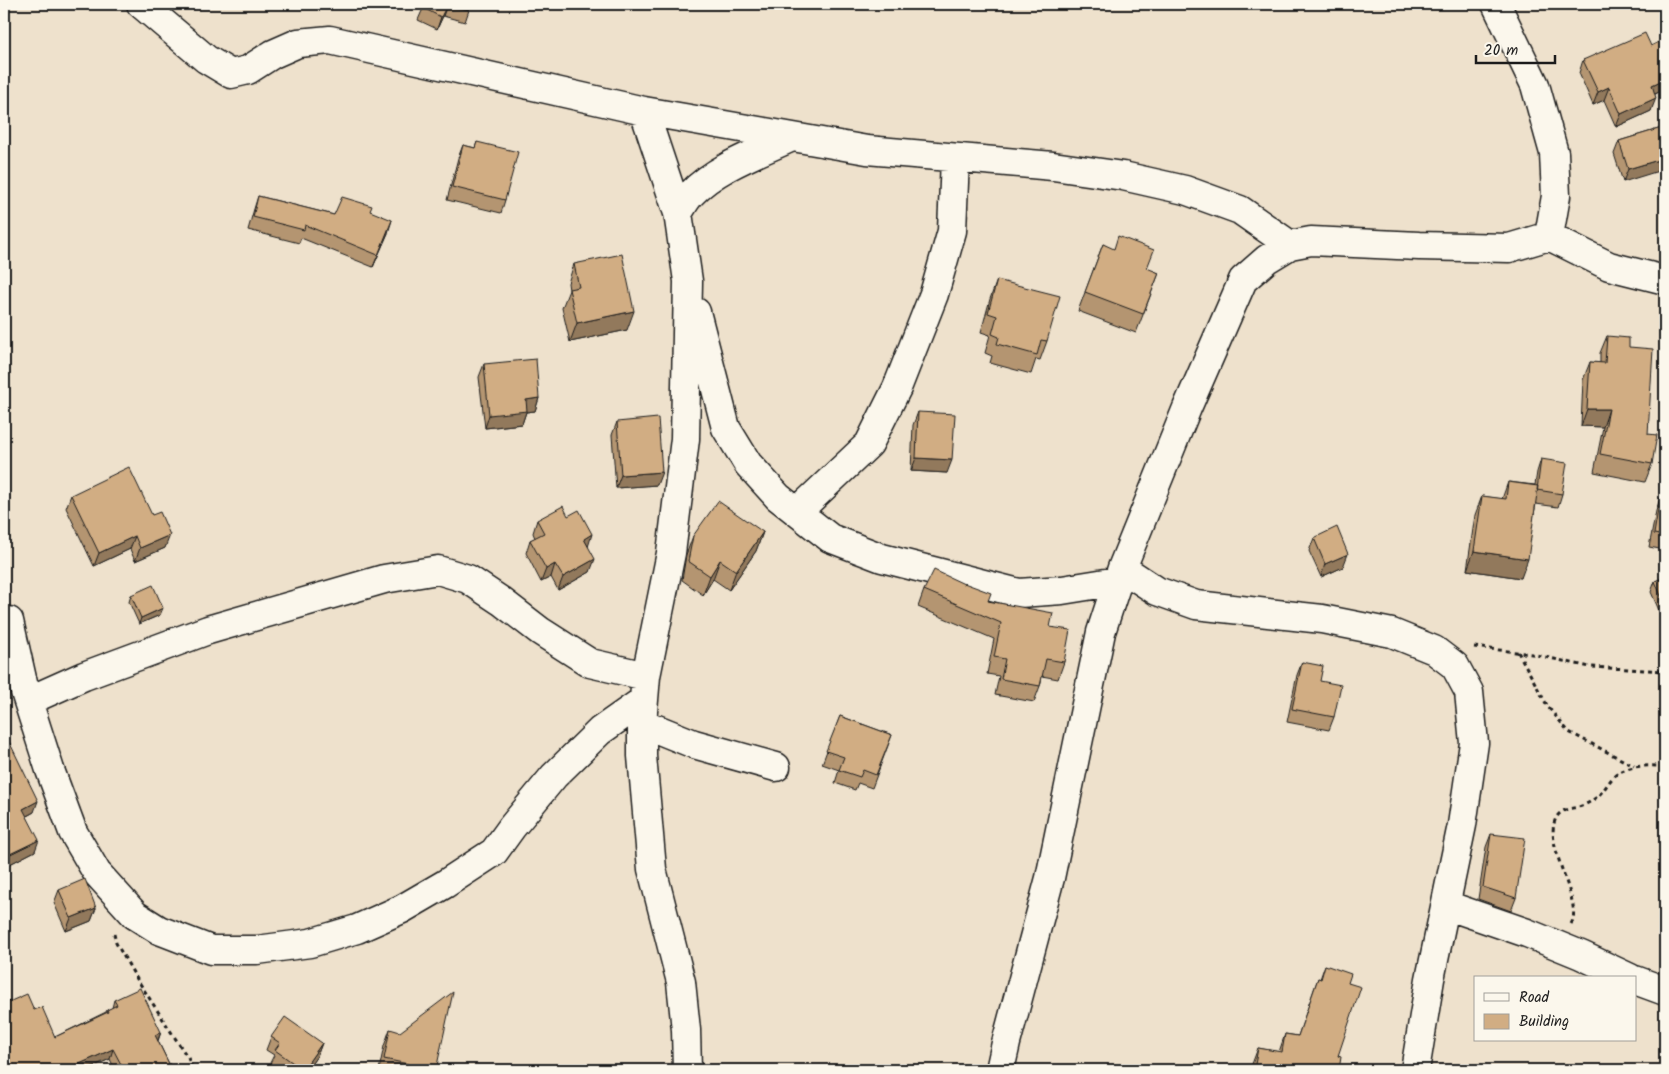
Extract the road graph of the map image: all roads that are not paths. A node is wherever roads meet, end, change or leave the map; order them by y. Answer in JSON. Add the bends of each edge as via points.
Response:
{"nodes":[{"id":1,"x":141,"y":4,"type":"edge"},
{"id":2,"x":1496,"y":4,"type":"edge"},
{"id":3,"x":644,"y":110,"type":"junction"},
{"id":4,"x":792,"y":137,"type":"junction"},
{"id":5,"x":955,"y":158,"type":"junction"},
{"id":6,"x":678,"y":213,"type":"junction"},
{"id":7,"x":1549,"y":236,"type":"junction"},
{"id":8,"x":1290,"y":245,"type":"junction"},
{"id":9,"x":1665,"y":280,"type":"edge"},
{"id":10,"x":688,"y":282,"type":"junction"},
{"id":11,"x":797,"y":512,"type":"junction"},
{"id":12,"x":1120,"y":574,"type":"junction"},
{"id":13,"x":9,"y":621,"type":"dead end"},
{"id":14,"x":644,"y":700,"type":"junction"},
{"id":15,"x":28,"y":702,"type":"junction"},
{"id":16,"x":776,"y":767,"type":"dead end"},
{"id":17,"x":1446,"y":905,"type":"junction"},
{"id":18,"x":1626,"y":976,"type":"edge"},
{"id":19,"x":1636,"y":980,"type":"edge"},
{"id":20,"x":1665,"y":991,"type":"edge"},
{"id":21,"x":687,"y":1070,"type":"edge"},
{"id":22,"x":1000,"y":1070,"type":"edge"},
{"id":23,"x":1415,"y":1070,"type":"edge"}],
"edges":[{"from":1,"to":3,"type":"street","via":[[206,59],[231,74],[248,70],[298,43],[330,40]]},
{"from":2,"to":7,"type":"street","via":[[1535,85],[1554,153],[1556,196]]},
{"from":3,"to":4,"type":"street"},
{"from":3,"to":6,"type":"street"},
{"from":4,"to":5,"type":"street","via":[[867,150]]},
{"from":4,"to":6,"type":"street","via":[[713,175],[691,194]]},
{"from":5,"to":8,"type":"street","via":[[1053,166],[1123,176],[1186,190],[1240,210]]},
{"from":5,"to":11,"type":"street","via":[[952,231],[934,294],[897,388],[869,444]]},
{"from":6,"to":10,"type":"street"},
{"from":7,"to":8,"type":"street","via":[[1509,248],[1311,241]]},
{"from":7,"to":9,"type":"street","via":[[1609,266]]},
{"from":8,"to":12,"type":"street","via":[[1267,259],[1244,280],[1187,408]]},
{"from":10,"to":11,"type":"street","via":[[726,428],[748,464],[778,497]]},
{"from":10,"to":14,"type":"street","via":[[685,439],[671,553]]},
{"from":11,"to":12,"type":"street","via":[[830,538],[882,558],[1020,593],[1062,590]]},
{"from":12,"to":17,"type":"street","via":[[1196,605],[1322,619],[1392,633],[1434,650],[1455,666],[1469,692],[1474,743]]},
{"from":12,"to":22,"type":"street","via":[[1101,632],[1050,878]]},
{"from":13,"to":15,"type":"street"},
{"from":14,"to":15,"type":"street","via":[[468,579],[438,570],[384,579],[208,630],[84,676]]},
{"from":14,"to":15,"type":"street","via":[[600,731],[560,770],[494,852],[481,862],[402,909],[357,929],[310,943],[257,950],[211,950],[159,930],[135,915],[97,874],[74,832]]},
{"from":14,"to":16,"type":"street","via":[[694,744]]},
{"from":14,"to":21,"type":"street","via":[[642,756],[652,869],[681,982]]},
{"from":17,"to":18,"type":"street","via":[[1527,933]]},
{"from":17,"to":23,"type":"street"},
{"from":19,"to":20,"type":"street"}]}
